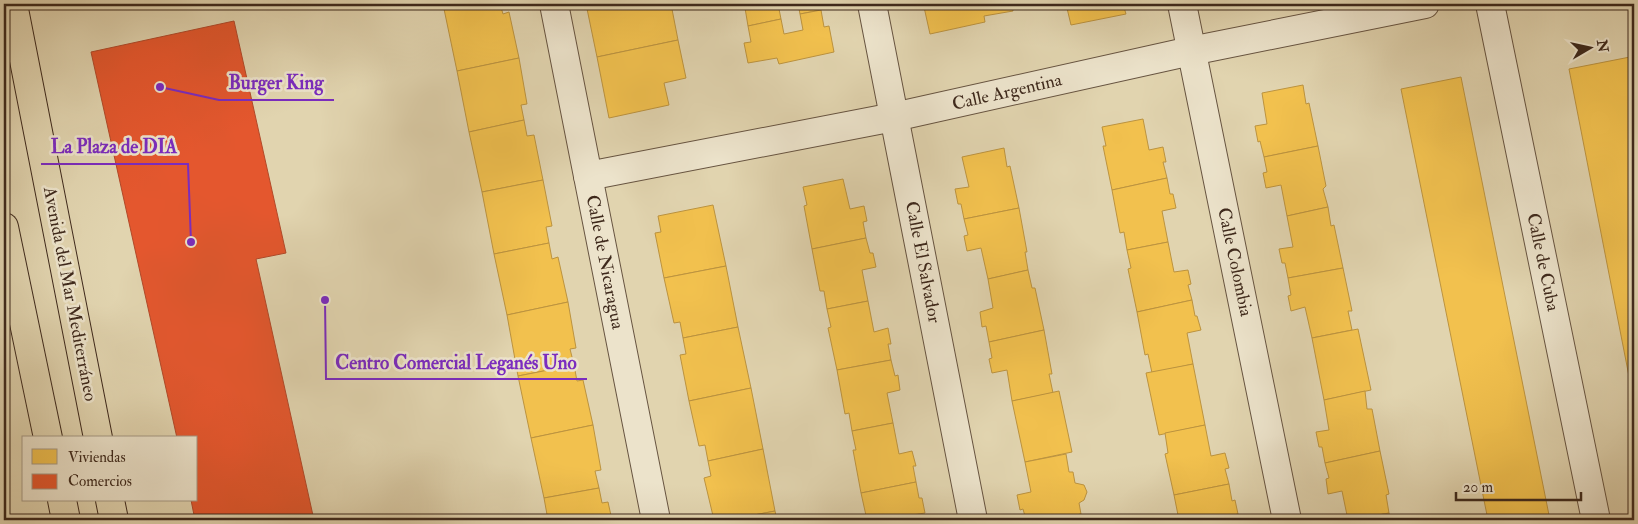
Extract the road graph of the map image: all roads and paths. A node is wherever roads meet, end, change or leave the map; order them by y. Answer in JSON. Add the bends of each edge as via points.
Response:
{"nodes":[{"id":1,"x":13,"y":4,"type":"edge"},
{"id":2,"x":554,"y":4,"type":"edge"},
{"id":3,"x":872,"y":4,"type":"edge"},
{"id":4,"x":1182,"y":4,"type":"edge"},
{"id":5,"x":1425,"y":4,"type":"edge"},
{"id":6,"x":1490,"y":4,"type":"edge"},
{"id":7,"x":1191,"y":50,"type":"junction"},
{"id":8,"x":894,"y":117,"type":"junction"},
{"id":9,"x":588,"y":176,"type":"junction"},
{"id":10,"x":4,"y":227,"type":"edge"},
{"id":11,"x":48,"y":436,"type":"edge"},
{"id":12,"x":98,"y":436,"type":"edge"},
{"id":13,"x":62,"y":502,"type":"edge"},
{"id":14,"x":110,"y":502,"type":"edge"},
{"id":15,"x":66,"y":520,"type":"edge"},
{"id":16,"x":114,"y":520,"type":"edge"},
{"id":17,"x":656,"y":520,"type":"edge"},
{"id":18,"x":973,"y":520,"type":"edge"},
{"id":19,"x":1287,"y":520,"type":"edge"},
{"id":20,"x":1596,"y":520,"type":"edge"}],
"edges":[{"from":1,"to":12,"type":"main road","name":"Avenida del Mar Mediterráneo"},
{"from":2,"to":9,"type":"street","name":"Calle de Nicaragua"},
{"from":3,"to":8,"type":"street","name":"Calle El Salvador"},
{"from":4,"to":7,"type":"street","name":"Calle Colombia"},
{"from":5,"to":7,"type":"street","name":"Calle Argentina"},
{"from":6,"to":20,"type":"street","name":"Calle de Cuba"},
{"from":7,"to":8,"type":"street","name":"Calle Argentina"},
{"from":7,"to":19,"type":"street","name":"Calle Colombia"},
{"from":8,"to":9,"type":"street","name":"Calle Argentina"},
{"from":8,"to":18,"type":"street","name":"Calle El Salvador"},
{"from":9,"to":17,"type":"street","name":"Calle de Nicaragua"},
{"from":10,"to":11,"type":"main road"},
{"from":13,"to":15,"type":"main road"},
{"from":14,"to":16,"type":"main road"}]}
